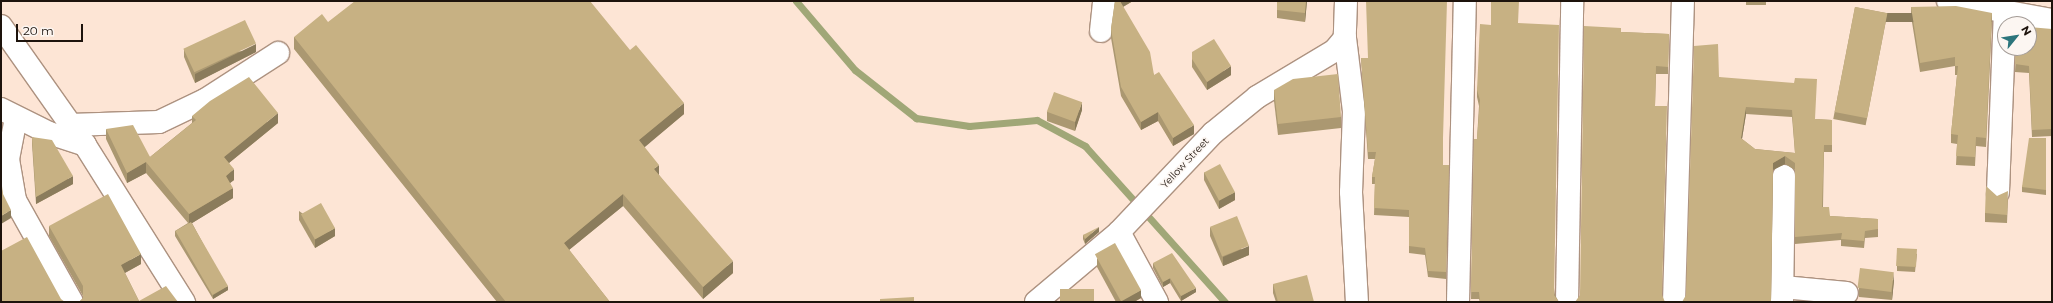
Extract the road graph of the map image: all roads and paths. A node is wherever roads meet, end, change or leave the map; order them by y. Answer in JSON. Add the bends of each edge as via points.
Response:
{"nodes":[{"id":1,"x":1104,"y":1,"type":"edge"},
{"id":2,"x":1346,"y":1,"type":"edge"},
{"id":3,"x":1465,"y":1,"type":"edge"},
{"id":4,"x":1572,"y":1,"type":"edge"},
{"id":5,"x":1683,"y":1,"type":"edge"},
{"id":6,"x":1948,"y":1,"type":"edge"},
{"id":7,"x":2005,"y":12,"type":"junction"},
{"id":8,"x":2052,"y":20,"type":"edge"},
{"id":9,"x":1,"y":26,"type":"edge"},
{"id":10,"x":1101,"y":31,"type":"dead end"},
{"id":11,"x":1345,"y":38,"type":"junction"},
{"id":12,"x":278,"y":52,"type":"dead end"},
{"id":13,"x":8,"y":113,"type":"edge"},
{"id":14,"x":70,"y":125,"type":"junction"},
{"id":15,"x":85,"y":145,"type":"junction"},
{"id":16,"x":1784,"y":176,"type":"dead end"},
{"id":17,"x":1998,"y":192,"type":"dead end"},
{"id":18,"x":1122,"y":228,"type":"junction"},
{"id":19,"x":1847,"y":293,"type":"dead end"},
{"id":20,"x":1782,"y":295,"type":"edge"},
{"id":21,"x":72,"y":302,"type":"edge"},
{"id":22,"x":184,"y":302,"type":"edge"},
{"id":23,"x":1036,"y":302,"type":"edge"},
{"id":24,"x":1157,"y":302,"type":"edge"},
{"id":25,"x":1357,"y":302,"type":"edge"},
{"id":26,"x":1458,"y":302,"type":"edge"},
{"id":27,"x":1567,"y":302,"type":"edge"},
{"id":28,"x":1674,"y":302,"type":"edge"}],
"edges":[{"from":1,"to":10,"type":"street"},
{"from":2,"to":11,"type":"street"},
{"from":3,"to":26,"type":"street"},
{"from":4,"to":27,"type":"street"},
{"from":5,"to":28,"type":"street"},
{"from":6,"to":7,"type":"street"},
{"from":7,"to":8,"type":"street"},
{"from":7,"to":17,"type":"street"},
{"from":9,"to":14,"type":"street"},
{"from":11,"to":18,"type":"street","name":"Yellow Street","via":[[1334,51],[1257,97],[1213,133]]},
{"from":11,"to":25,"type":"street","via":[[1354,111],[1351,192]]},
{"from":12,"to":14,"type":"street","via":[[205,100],[159,122]]},
{"from":13,"to":15,"type":"street"},
{"from":13,"to":21,"type":"street","via":[[8,159],[15,200]]},
{"from":14,"to":15,"type":"street"},
{"from":15,"to":22,"type":"street"},
{"from":16,"to":20,"type":"street"},
{"from":18,"to":23,"type":"street","name":"Yellow Street"},
{"from":18,"to":24,"type":"street"},
{"from":19,"to":20,"type":"street"}]}
